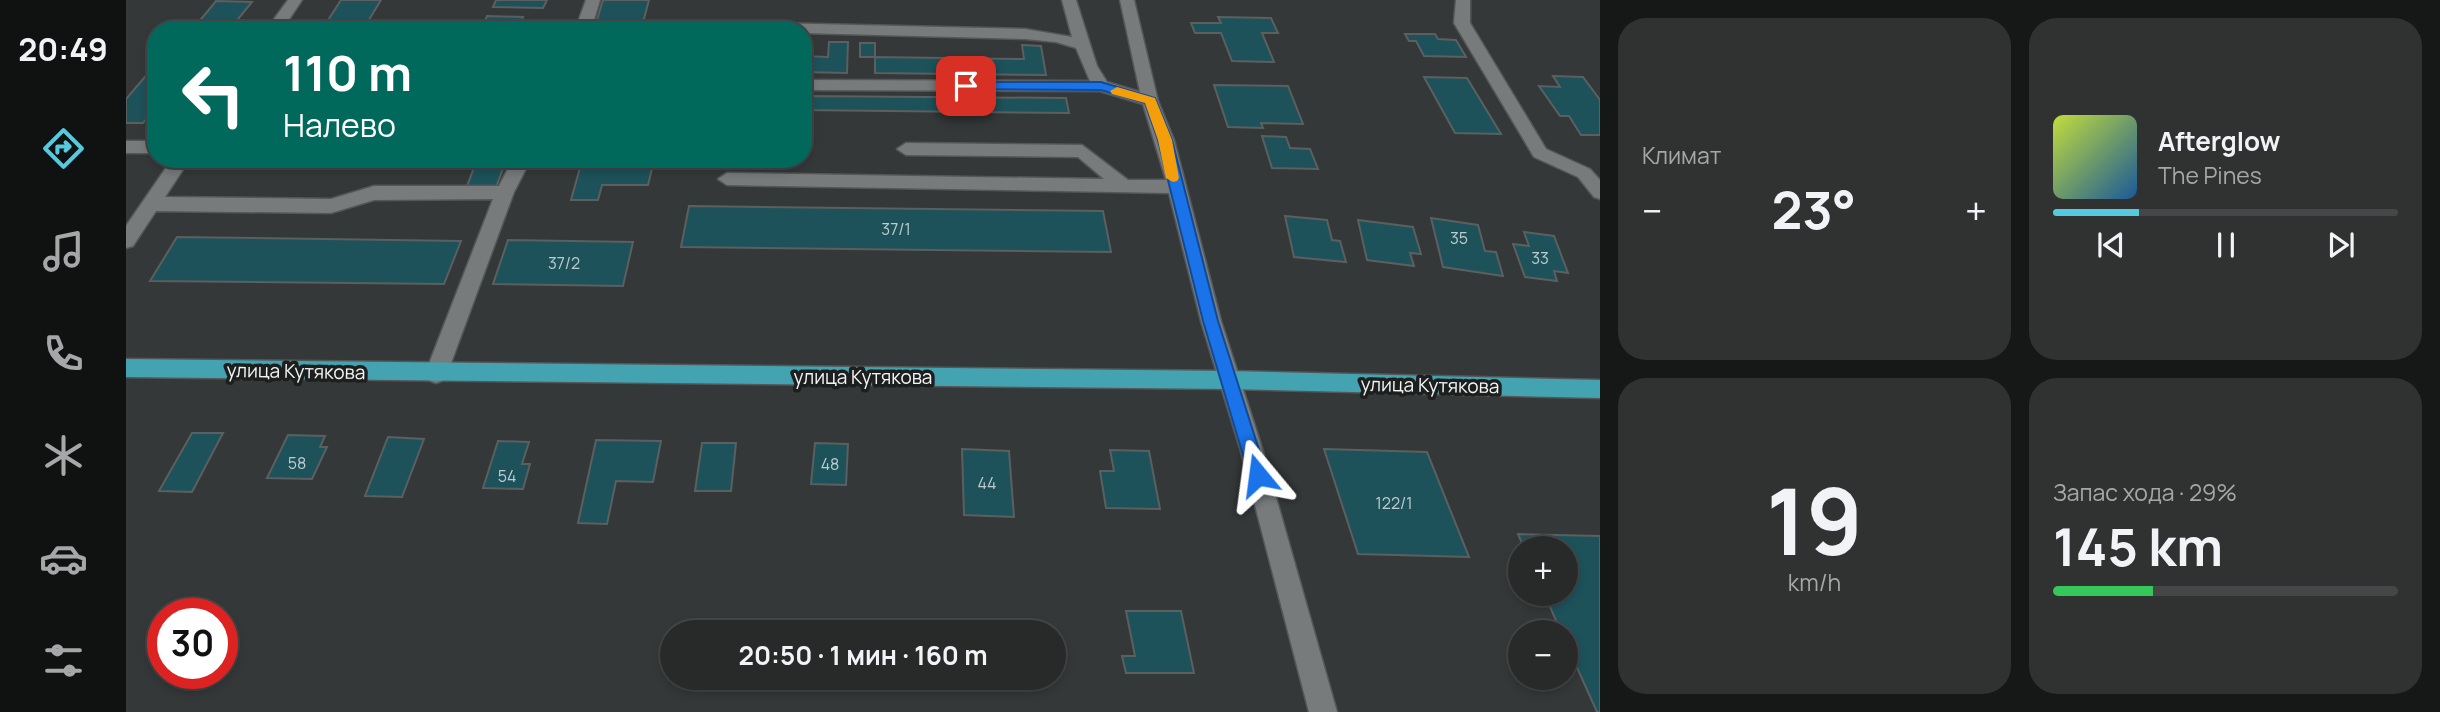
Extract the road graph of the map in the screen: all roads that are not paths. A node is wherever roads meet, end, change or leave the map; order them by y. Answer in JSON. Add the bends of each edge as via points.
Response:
{"nodes":[{"id":1,"x":295,"y":0,"type":"edge"},
{"id":2,"x":593,"y":0,"type":"edge"},
{"id":3,"x":1069,"y":0,"type":"edge"},
{"id":4,"x":1127,"y":0,"type":"edge"},
{"id":5,"x":1463,"y":0,"type":"edge"},
{"id":6,"x":280,"y":21,"type":"edge"},
{"id":7,"x":586,"y":21,"type":"edge"},
{"id":8,"x":812,"y":29,"type":"edge"},
{"id":9,"x":1082,"y":45,"type":"junction"},
{"id":10,"x":812,"y":85,"type":"edge"},
{"id":11,"x":1101,"y":86,"type":"junction"},
{"id":12,"x":1150,"y":101,"type":"junction"},
{"id":13,"x":126,"y":147,"type":"edge"},
{"id":14,"x":147,"y":147,"type":"edge"},
{"id":15,"x":906,"y":149,"type":"dead end"},
{"id":16,"x":175,"y":168,"type":"edge"},
{"id":17,"x":517,"y":168,"type":"edge"},
{"id":18,"x":727,"y":179,"type":"dead end"},
{"id":19,"x":1124,"y":186,"type":"junction"},
{"id":20,"x":1175,"y":187,"type":"junction"},
{"id":21,"x":505,"y":192,"type":"junction"},
{"id":22,"x":1600,"y":192,"type":"edge"},
{"id":23,"x":152,"y":204,"type":"junction"},
{"id":24,"x":126,"y":241,"type":"edge"},
{"id":25,"x":126,"y":368,"type":"edge"},
{"id":26,"x":436,"y":374,"type":"junction"},
{"id":27,"x":1230,"y":380,"type":"junction"},
{"id":28,"x":1600,"y":389,"type":"edge"},
{"id":29,"x":1323,"y":712,"type":"edge"}],
"edges":[{"from":1,"to":6,"type":"street"},
{"from":2,"to":7,"type":"street"},
{"from":3,"to":9,"type":"street"},
{"from":4,"to":12,"type":"street"},
{"from":5,"to":22,"type":"street","via":[[1462,23],[1540,153],[1584,173]]},
{"from":8,"to":9,"type":"street","via":[[1025,34]]},
{"from":9,"to":11,"type":"street"},
{"from":10,"to":11,"type":"street"},
{"from":11,"to":12,"type":"street"},
{"from":12,"to":20,"type":"street","via":[[1165,140]]},
{"from":13,"to":14,"type":"street"},
{"from":15,"to":19,"type":"street","via":[[1082,150]]},
{"from":16,"to":23,"type":"street"},
{"from":17,"to":21,"type":"street"},
{"from":18,"to":19,"type":"street"},
{"from":19,"to":20,"type":"street"},
{"from":20,"to":27,"type":"street"},
{"from":21,"to":23,"type":"street","via":[[374,193],[331,206]]},
{"from":21,"to":26,"type":"street"},
{"from":23,"to":24,"type":"street"},
{"from":25,"to":26,"type":"main road","name":"улица Кутякова"},
{"from":26,"to":27,"type":"main road","name":"улица Кутякова"},
{"from":27,"to":28,"type":"main road","name":"улица Кутякова"},
{"from":27,"to":29,"type":"street"}]}
